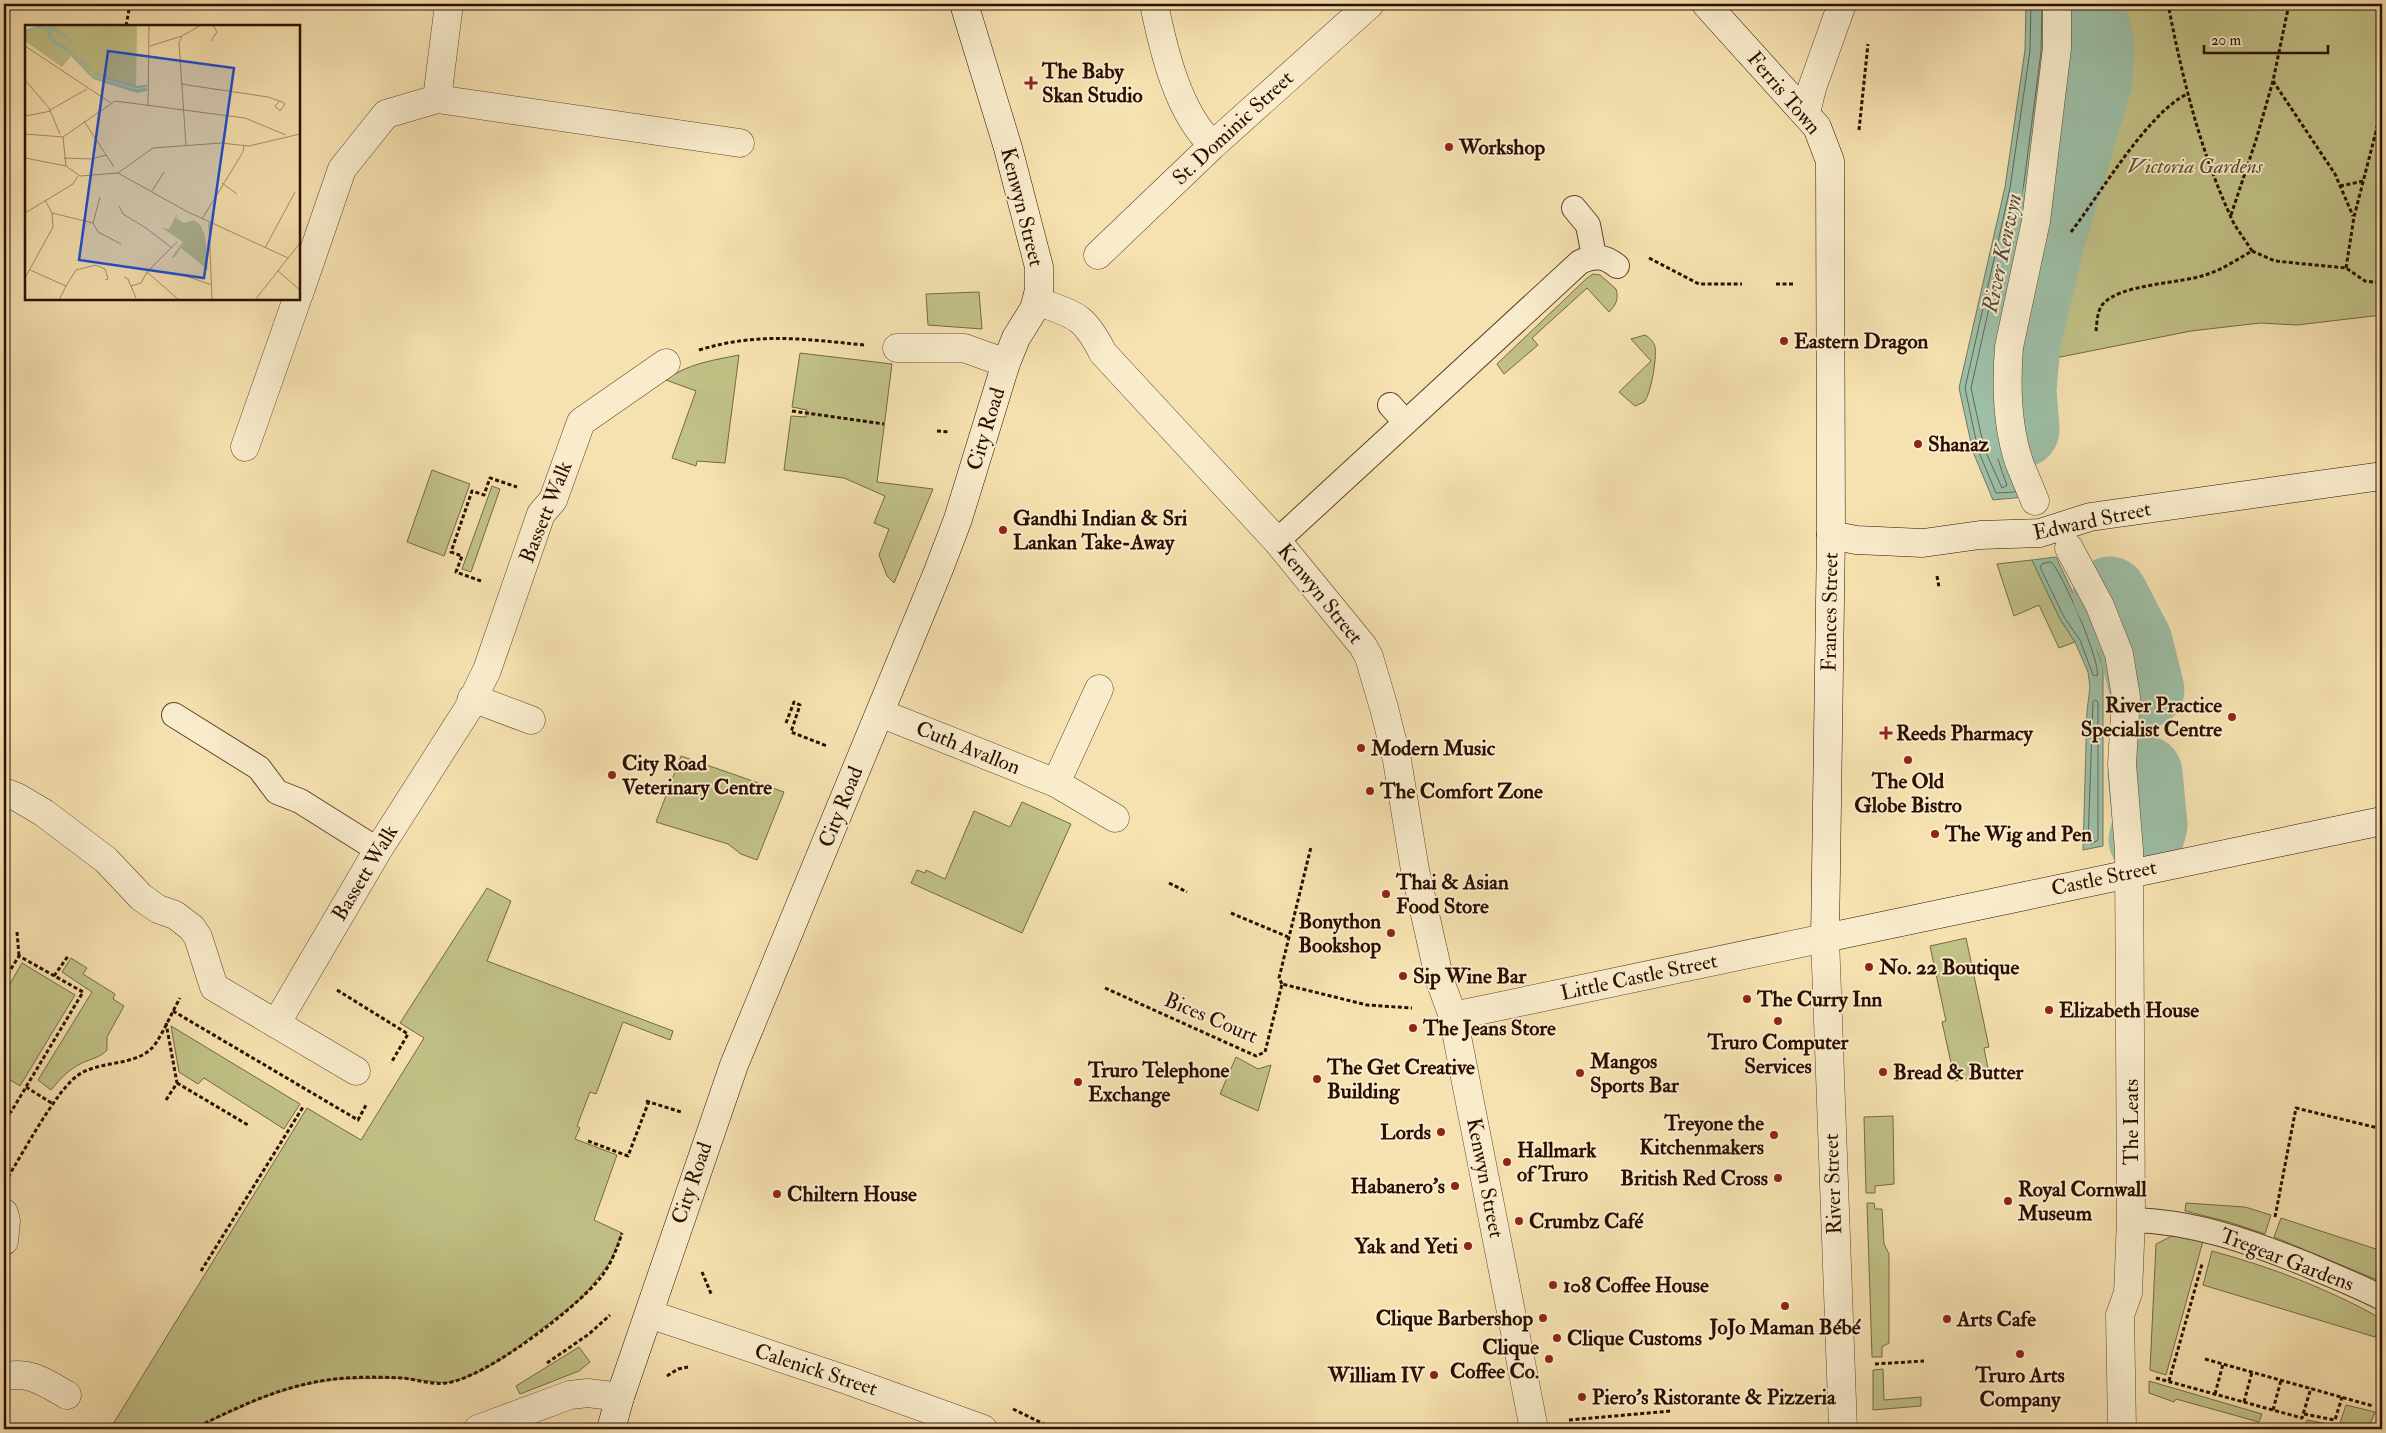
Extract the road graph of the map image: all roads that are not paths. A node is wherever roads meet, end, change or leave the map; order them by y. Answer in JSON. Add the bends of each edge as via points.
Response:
{"nodes":[{"id":1,"x":449,"y":4,"type":"edge"},
{"id":2,"x":964,"y":4,"type":"edge"},
{"id":3,"x":1154,"y":4,"type":"edge"},
{"id":4,"x":1370,"y":4,"type":"edge"},
{"id":5,"x":1706,"y":4,"type":"edge"},
{"id":6,"x":1842,"y":4,"type":"edge"},
{"id":7,"x":2057,"y":4,"type":"edge"},
{"id":8,"x":437,"y":99,"type":"junction"},
{"id":9,"x":1806,"y":113,"type":"junction"},
{"id":10,"x":740,"y":143,"type":"dead end"},
{"id":11,"x":1213,"y":145,"type":"junction"},
{"id":12,"x":1574,"y":208,"type":"dead end"},
{"id":13,"x":1098,"y":255,"type":"dead end"},
{"id":14,"x":1594,"y":256,"type":"junction"},
{"id":15,"x":1617,"y":266,"type":"dead end"},
{"id":16,"x":1831,"y":285,"type":"joint"},
{"id":17,"x":300,"y":291,"type":"edge"},
{"id":18,"x":297,"y":300,"type":"edge"},
{"id":19,"x":1037,"y":301,"type":"junction"},
{"id":20,"x":897,"y":348,"type":"road end"},
{"id":21,"x":666,"y":362,"type":"road end"},
{"id":22,"x":1006,"y":363,"type":"junction"},
{"id":23,"x":246,"y":447,"type":"dead end"},
{"id":24,"x":2382,"y":476,"type":"edge"},
{"id":25,"x":2035,"y":501,"type":"dead end"},
{"id":26,"x":1832,"y":535,"type":"junction"},
{"id":27,"x":1277,"y":541,"type":"junction"},
{"id":28,"x":2069,"y":548,"type":"dead end"},
{"id":29,"x":1099,"y":689,"type":"dead end"},
{"id":30,"x":472,"y":698,"type":"junction"},
{"id":31,"x":880,"y":713,"type":"junction"},
{"id":32,"x":174,"y":715,"type":"dead end"},
{"id":33,"x":531,"y":720,"type":"dead end"},
{"id":34,"x":1056,"y":783,"type":"junction"},
{"id":35,"x":4,"y":792,"type":"edge"},
{"id":36,"x":1115,"y":818,"type":"dead end"},
{"id":37,"x":2382,"y":820,"type":"edge"},
{"id":38,"x":378,"y":850,"type":"junction"},
{"id":39,"x":2129,"y":872,"type":"junction"},
{"id":40,"x":1826,"y":938,"type":"junction"},
{"id":41,"x":1453,"y":1016,"type":"junction"},
{"id":42,"x":276,"y":1024,"type":"junction"},
{"id":43,"x":356,"y":1071,"type":"dead end"},
{"id":44,"x":4,"y":1213,"type":"edge"},
{"id":45,"x":2131,"y":1220,"type":"junction"},
{"id":46,"x":4,"y":1241,"type":"edge"},
{"id":47,"x":2382,"y":1298,"type":"edge"},
{"id":48,"x":649,"y":1314,"type":"junction"},
{"id":49,"x":4,"y":1377,"type":"edge"},
{"id":50,"x":67,"y":1395,"type":"dead end"},
{"id":51,"x":620,"y":1398,"type":"junction"},
{"id":52,"x":478,"y":1429,"type":"edge"},
{"id":53,"x":611,"y":1429,"type":"edge"},
{"id":54,"x":982,"y":1429,"type":"edge"},
{"id":55,"x":1534,"y":1429,"type":"edge"},
{"id":56,"x":1842,"y":1429,"type":"edge"},
{"id":57,"x":2122,"y":1429,"type":"edge"}],
"edges":[{"from":1,"to":8,"type":"street"},
{"from":2,"to":19,"type":"street","name":"Kenwyn Street","via":[[1006,139],[1037,255],[1040,278]]},
{"from":3,"to":11,"type":"street","via":[[1167,59],[1186,105],[1203,136]]},
{"from":4,"to":11,"type":"street","name":"St. Dominic Street"},
{"from":5,"to":9,"type":"street","name":"Ferris Town"},
{"from":6,"to":9,"type":"street"},
{"from":7,"to":25,"type":"street","via":[[2057,48],[2036,222],[2009,347],[2008,368],[2008,403],[2016,446]]},
{"from":8,"to":10,"type":"street"},
{"from":8,"to":17,"type":"street","via":[[386,114],[342,169]]},
{"from":9,"to":16,"type":"street","name":"Ferris Town","via":[[1817,127],[1830,161]]},
{"from":11,"to":13,"type":"street","name":"St. Dominic Street"},
{"from":12,"to":14,"type":"lane","via":[[1588,225]]},
{"from":14,"to":15,"type":"lane"},
{"from":14,"to":27,"type":"lane","via":[[1580,262],[1398,414]]},
{"from":16,"to":26,"type":"street","name":"Frances Street"},
{"from":18,"to":23,"type":"street"},
{"from":19,"to":22,"type":"street","name":"City Road"},
{"from":19,"to":27,"type":"street","name":"Kenwyn Street","via":[[1085,322],[1103,353]]},
{"from":20,"to":22,"type":"street","via":[[964,348]]},
{"from":21,"to":30,"type":"street","name":"Bassett Walk","via":[[581,422],[554,500],[541,514],[487,670]]},
{"from":22,"to":31,"type":"street","name":"City Road","via":[[958,519]]},
{"from":24,"to":26,"type":"street","name":"Edward Street","via":[[2090,517],[2051,531],[2027,535],[1980,535],[1922,543],[1856,540]]},
{"from":26,"to":40,"type":"street","name":"Frances Street"},
{"from":27,"to":41,"type":"street","name":"Kenwyn Street","via":[[1355,635],[1369,657],[1397,760],[1415,870],[1440,981]]},
{"from":28,"to":39,"type":"street","name":"The Leats","via":[[2100,606],[2119,654],[2124,679],[2122,780]]},
{"from":29,"to":34,"type":"street"},
{"from":30,"to":33,"type":"street"},
{"from":30,"to":38,"type":"street","name":"Bassett Walk"},
{"from":31,"to":34,"type":"street","name":"Cuth Avallon"},
{"from":31,"to":48,"type":"street","name":"City Road","via":[[734,1065]]},
{"from":32,"to":38,"type":"lane","via":[[258,768],[277,792],[300,801]]},
{"from":34,"to":36,"type":"street","name":"Cuth Avallon"},
{"from":35,"to":42,"type":"street","via":[[44,813],[106,860],[142,897],[192,928],[214,987]]},
{"from":37,"to":39,"type":"street","name":"Castle Street"},
{"from":38,"to":42,"type":"street","name":"Bassett Walk"},
{"from":39,"to":40,"type":"street","name":"Castle Street"},
{"from":39,"to":45,"type":"street","name":"The Leats"},
{"from":40,"to":41,"type":"street","name":"Little Castle Street"},
{"from":40,"to":56,"type":"street","name":"River Street"},
{"from":41,"to":55,"type":"street","name":"Kenwyn Street"},
{"from":42,"to":43,"type":"street"},
{"from":44,"to":46,"type":"street"},
{"from":45,"to":47,"type":"lane","name":"Tregear Gardens","via":[[2180,1225],[2243,1240]]},
{"from":45,"to":57,"type":"street","name":"The Leats","via":[[2128,1293],[2120,1315]]},
{"from":48,"to":51,"type":"street","name":"City Road"},
{"from":48,"to":54,"type":"street","name":"Calenick Street"},
{"from":49,"to":50,"type":"street","via":[[34,1376]]},
{"from":51,"to":52,"type":"street","via":[[570,1395]]},
{"from":51,"to":53,"type":"street","name":"City Road"}]}
